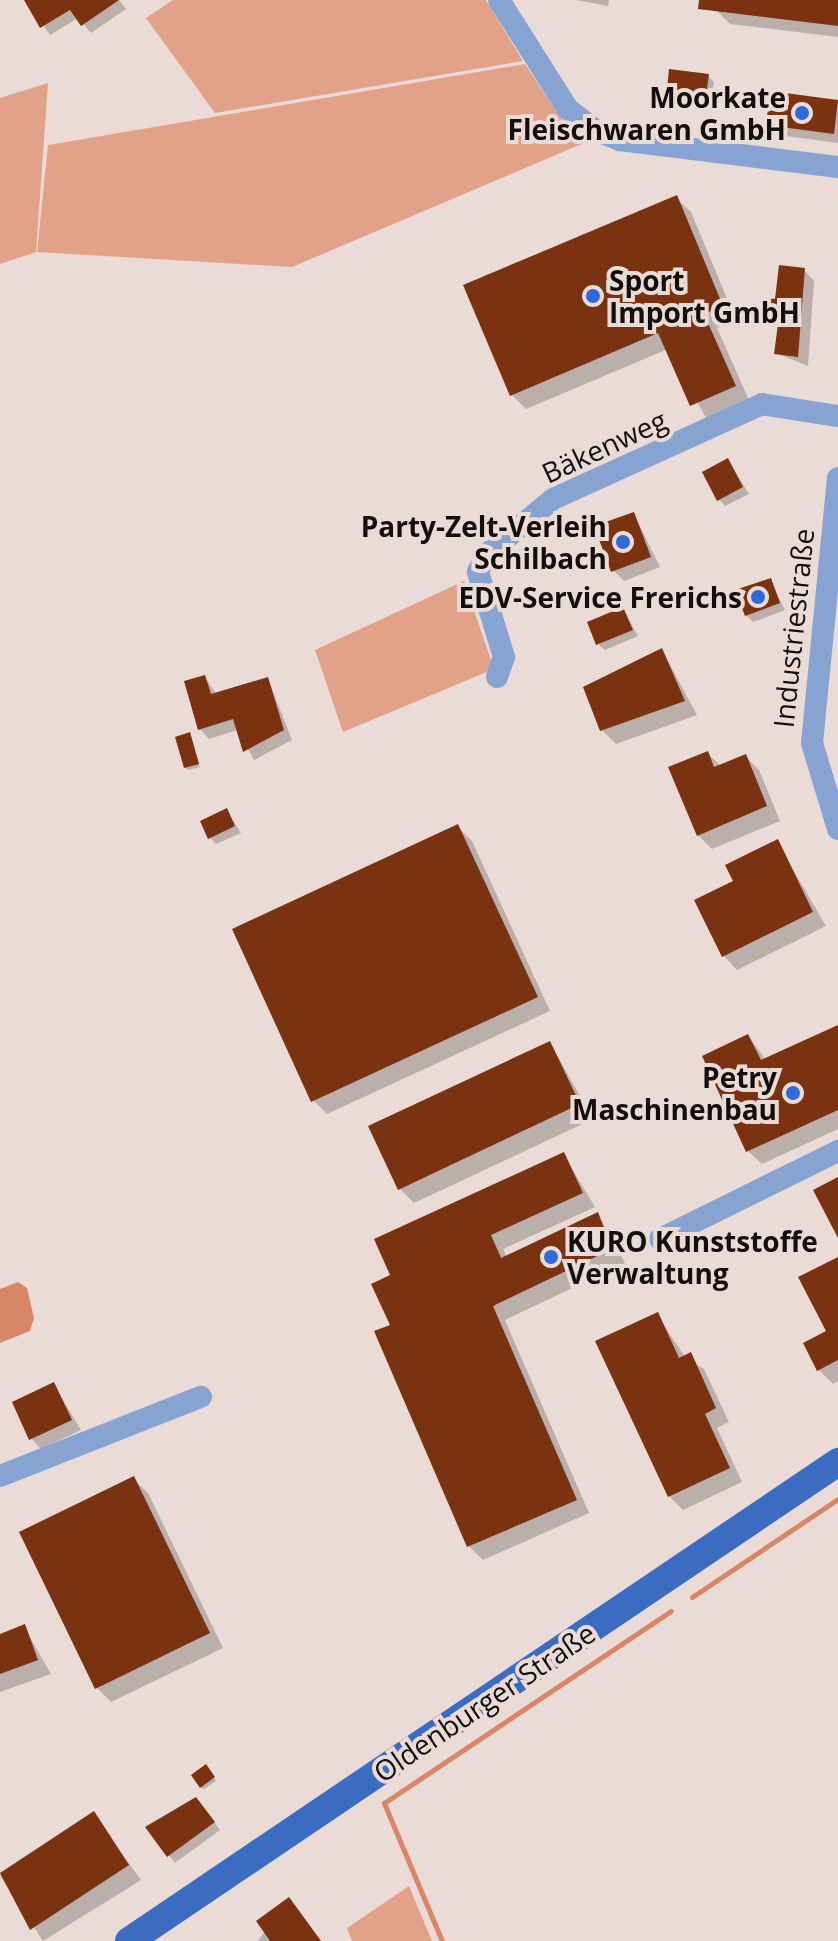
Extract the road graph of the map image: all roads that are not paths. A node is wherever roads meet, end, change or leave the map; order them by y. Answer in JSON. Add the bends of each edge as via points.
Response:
{"nodes":[{"id":1,"x":499,"y":0,"type":"edge"},
{"id":2,"x":838,"y":167,"type":"edge"},
{"id":3,"x":838,"y":416,"type":"edge"},
{"id":4,"x":838,"y":478,"type":"edge"},
{"id":5,"x":497,"y":677,"type":"dead end"},
{"id":6,"x":838,"y":829,"type":"edge"},
{"id":7,"x":838,"y":1151,"type":"edge"},
{"id":8,"x":660,"y":1239,"type":"dead end"},
{"id":9,"x":201,"y":1397,"type":"dead end"},
{"id":10,"x":838,"y":1462,"type":"edge"},
{"id":11,"x":0,"y":1476,"type":"edge"},
{"id":12,"x":129,"y":1941,"type":"edge"}],
"edges":[{"from":1,"to":2,"type":"street","via":[[568,109],[595,130],[620,140]]},
{"from":3,"to":5,"type":"street","name":"Bäkenweg","via":[[762,404],[553,499],[486,555],[478,572],[504,657]]},
{"from":4,"to":6,"type":"street","name":"Industriestraße","via":[[812,743]]},
{"from":7,"to":8,"type":"street"},
{"from":9,"to":11,"type":"street"},
{"from":10,"to":12,"type":"main road","name":"Oldenburger Straße"}]}
